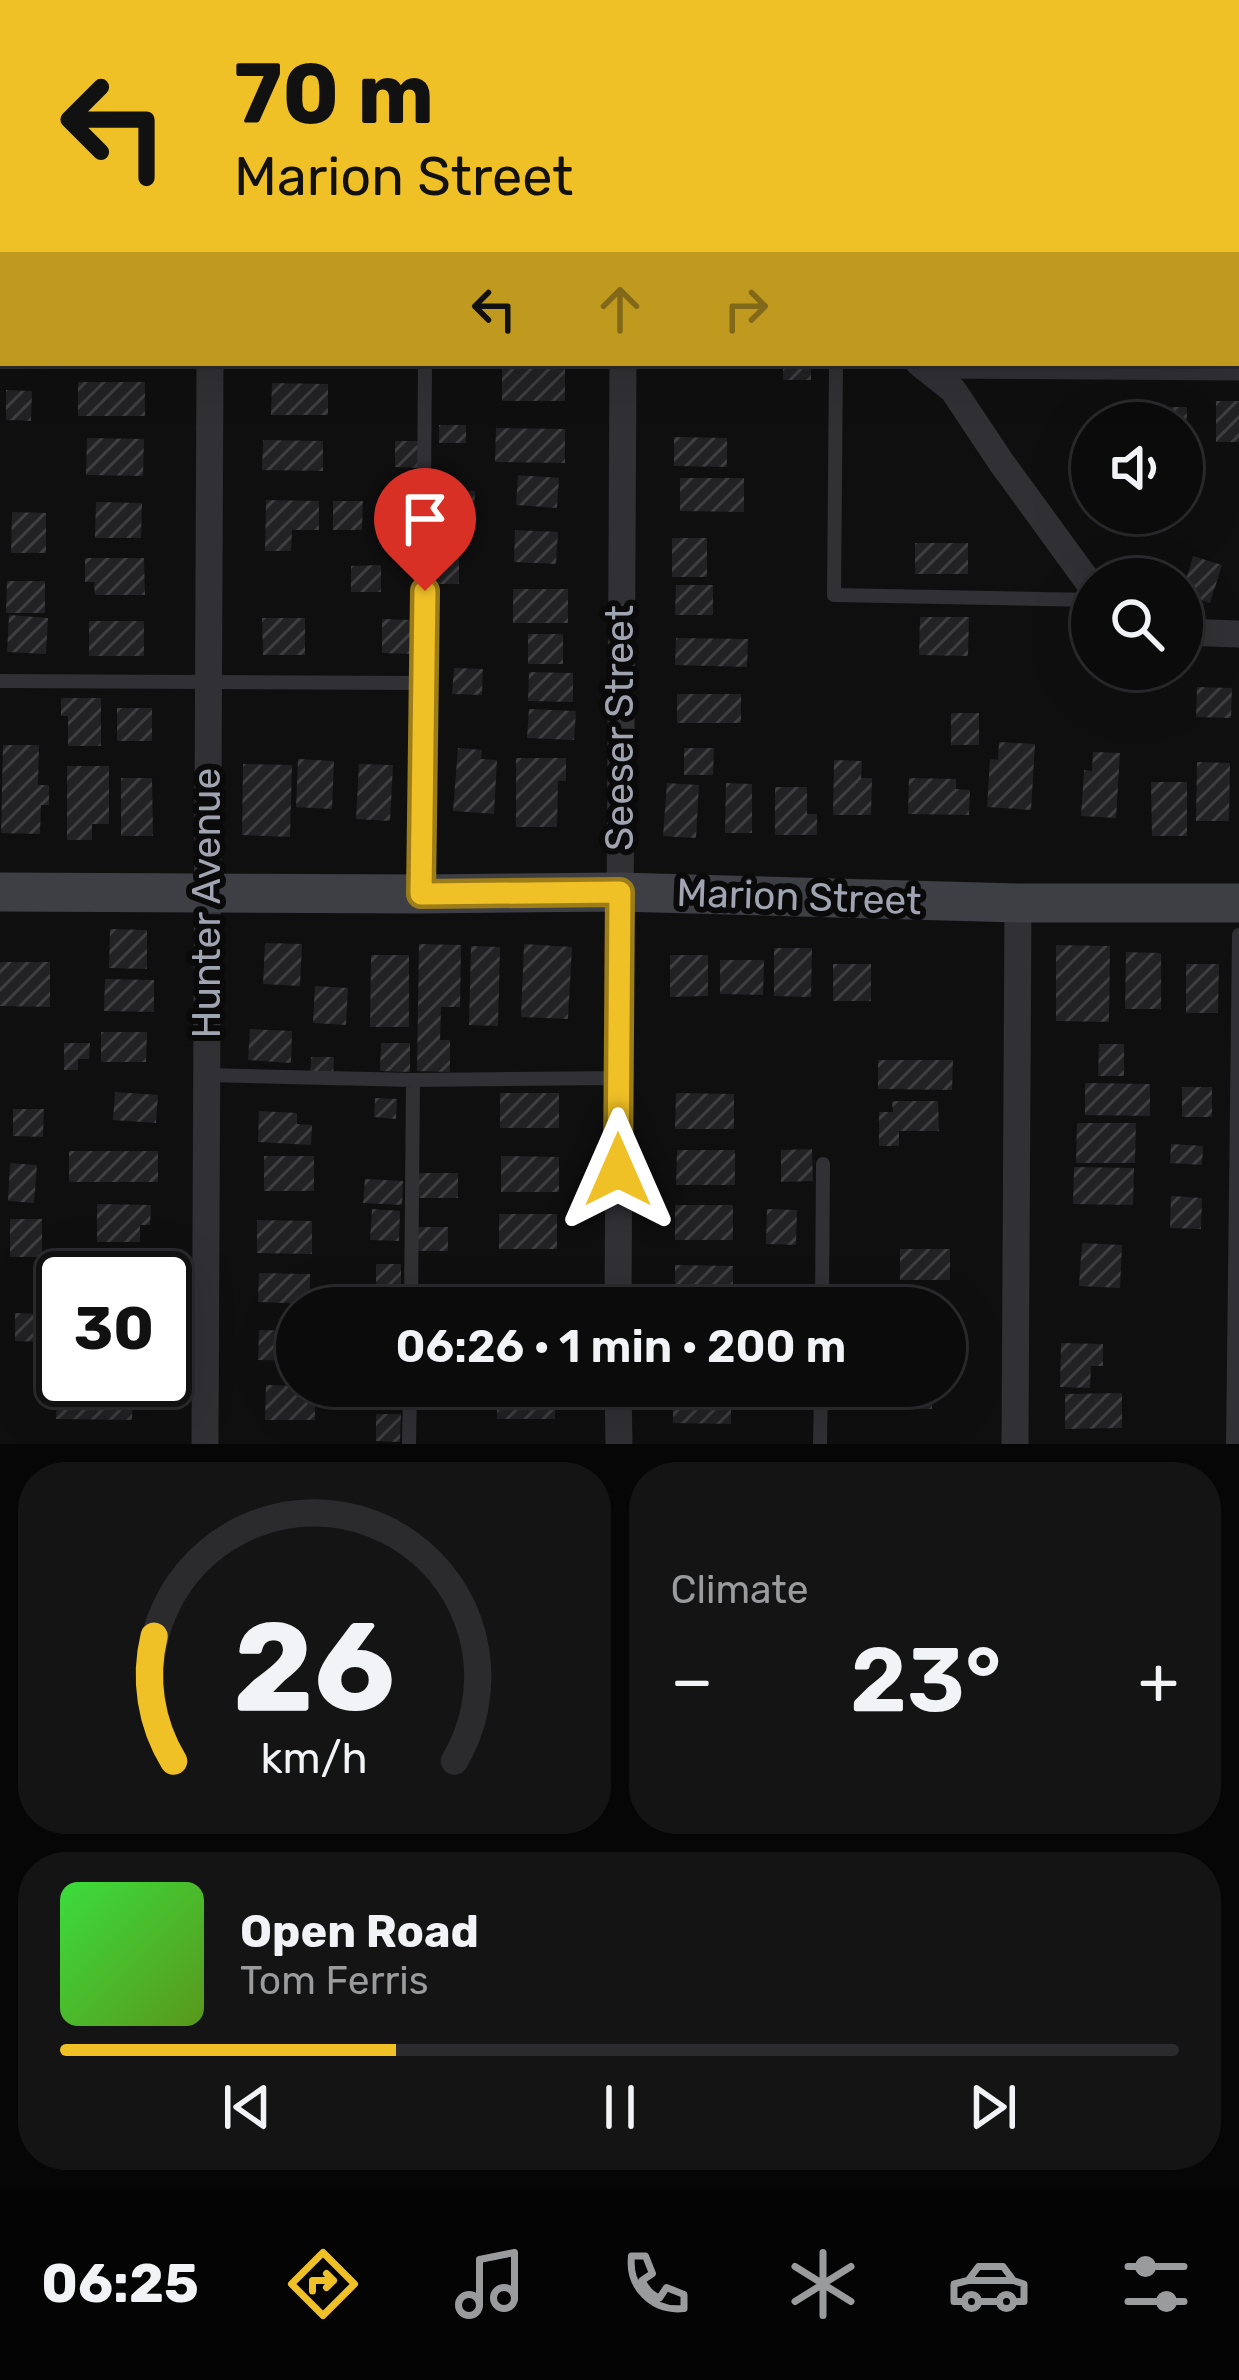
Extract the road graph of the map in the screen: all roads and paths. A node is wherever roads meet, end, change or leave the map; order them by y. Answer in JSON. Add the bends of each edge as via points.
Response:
{"nodes":[{"id":1,"x":209,"y":366,"type":"edge"},
{"id":2,"x":425,"y":366,"type":"edge"},
{"id":3,"x":623,"y":366,"type":"edge"},
{"id":4,"x":836,"y":366,"type":"edge"},
{"id":5,"x":923,"y":366,"type":"edge"},
{"id":6,"x":1133,"y":366,"type":"edge"},
{"id":7,"x":1239,"y":367,"type":"edge"},
{"id":8,"x":1071,"y":558,"type":"edge"},
{"id":9,"x":1071,"y":600,"type":"edge"},
{"id":10,"x":1203,"y":633,"type":"edge"},
{"id":11,"x":1239,"y":634,"type":"edge"},
{"id":12,"x":0,"y":681,"type":"edge"},
{"id":13,"x":208,"y":682,"type":"junction"},
{"id":14,"x":424,"y":682,"type":"junction"},
{"id":15,"x":0,"y":892,"type":"edge"},
{"id":16,"x":207,"y":892,"type":"junction"},
{"id":17,"x":620,"y":892,"type":"junction"},
{"id":18,"x":421,"y":894,"type":"junction"},
{"id":19,"x":1018,"y":903,"type":"junction"},
{"id":20,"x":1239,"y":903,"type":"edge"},
{"id":21,"x":1239,"y":935,"type":"edge"},
{"id":22,"x":206,"y":1075,"type":"junction"},
{"id":23,"x":618,"y":1078,"type":"junction"},
{"id":24,"x":413,"y":1080,"type":"junction"},
{"id":25,"x":823,"y":1164,"type":"dead end"},
{"id":26,"x":411,"y":1287,"type":"edge"},
{"id":27,"x":618,"y":1287,"type":"edge"},
{"id":28,"x":822,"y":1287,"type":"edge"},
{"id":29,"x":410,"y":1407,"type":"edge"},
{"id":30,"x":619,"y":1407,"type":"edge"},
{"id":31,"x":821,"y":1407,"type":"edge"},
{"id":32,"x":205,"y":1444,"type":"edge"},
{"id":33,"x":409,"y":1444,"type":"edge"},
{"id":34,"x":619,"y":1444,"type":"edge"},
{"id":35,"x":820,"y":1444,"type":"edge"},
{"id":36,"x":1016,"y":1444,"type":"edge"},
{"id":37,"x":1233,"y":1444,"type":"edge"}],
"edges":[{"from":1,"to":13,"type":"street","name":"Hunter Avenue"},
{"from":2,"to":14,"type":"lane"},
{"from":3,"to":17,"type":"street","name":"Seeser Street"},
{"from":4,"to":9,"type":"lane","via":[[834,595]]},
{"from":5,"to":8,"type":"street","via":[[953,390]]},
{"from":6,"to":7,"type":"street"},
{"from":10,"to":11,"type":"street"},
{"from":12,"to":13,"type":"lane"},
{"from":13,"to":14,"type":"lane"},
{"from":13,"to":16,"type":"street","name":"Hunter Avenue"},
{"from":14,"to":18,"type":"lane"},
{"from":15,"to":16,"type":"street","name":"Marion Street"},
{"from":16,"to":18,"type":"street","name":"Marion Street"},
{"from":16,"to":22,"type":"street","name":"Hunter Avenue"},
{"from":17,"to":18,"type":"street","name":"Marion Street"},
{"from":17,"to":19,"type":"street","name":"Marion Street"},
{"from":17,"to":23,"type":"street","name":"Seeser Street"},
{"from":19,"to":20,"type":"street","name":"Marion Street"},
{"from":19,"to":36,"type":"street"},
{"from":21,"to":37,"type":"lane"},
{"from":22,"to":24,"type":"lane"},
{"from":22,"to":32,"type":"street","name":"Hunter Avenue"},
{"from":23,"to":24,"type":"lane"},
{"from":23,"to":27,"type":"street","name":"Seeser Street"},
{"from":24,"to":26,"type":"lane"},
{"from":25,"to":28,"type":"lane"},
{"from":29,"to":33,"type":"lane"},
{"from":30,"to":34,"type":"street"},
{"from":31,"to":35,"type":"lane"}]}
